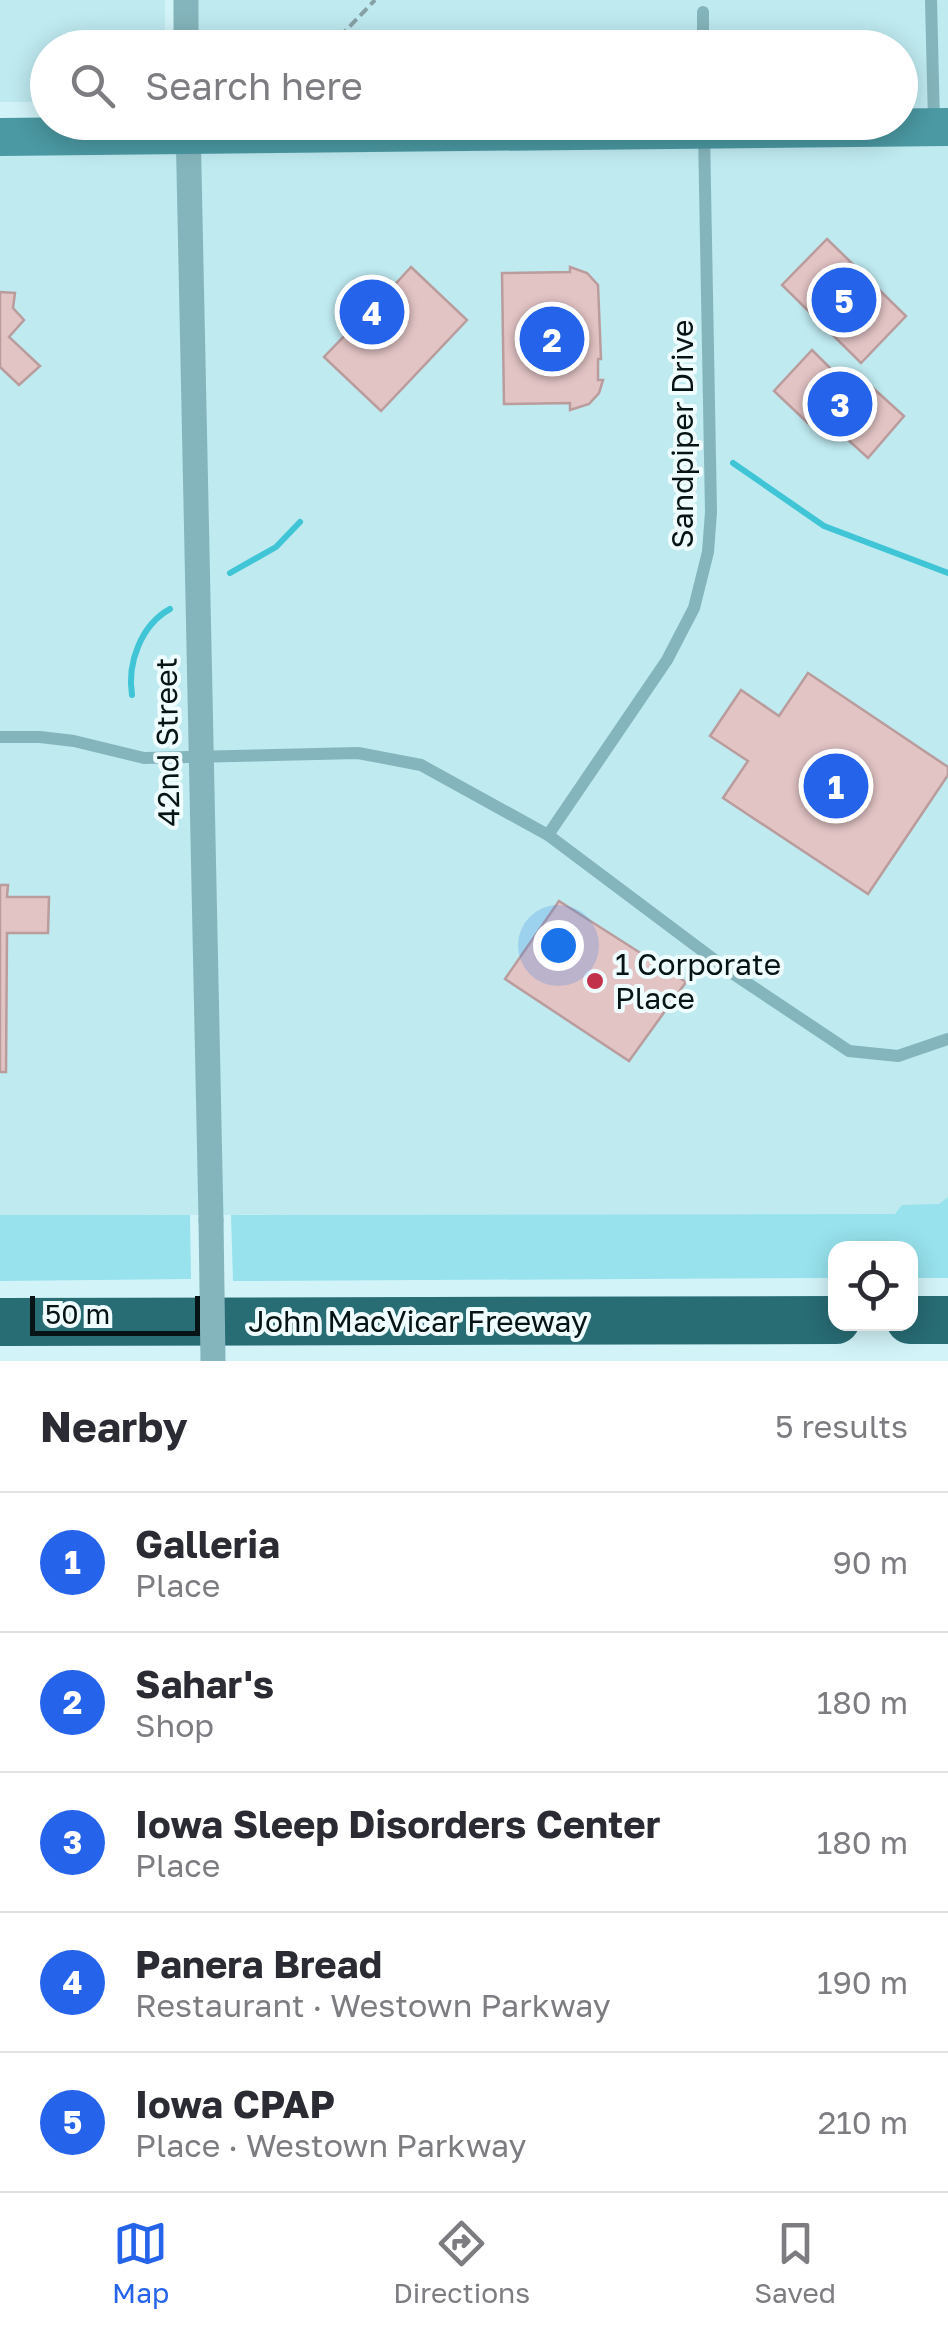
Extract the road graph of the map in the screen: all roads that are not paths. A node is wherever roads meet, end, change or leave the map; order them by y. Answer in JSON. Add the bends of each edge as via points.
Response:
{"nodes":[{"id":1,"x":186,"y":0,"type":"edge"},
{"id":2,"x":932,"y":0,"type":"edge"},
{"id":3,"x":703,"y":12,"type":"dead end"},
{"id":4,"x":186,"y":30,"type":"edge"},
{"id":5,"x":704,"y":30,"type":"edge"},
{"id":6,"x":941,"y":128,"type":"edge"},
{"id":7,"x":30,"y":137,"type":"edge"},
{"id":8,"x":0,"y":138,"type":"edge"},
{"id":9,"x":188,"y":140,"type":"edge"},
{"id":10,"x":704,"y":140,"type":"edge"},
{"id":11,"x":0,"y":737,"type":"edge"},
{"id":12,"x":200,"y":756,"type":"junction"},
{"id":13,"x":548,"y":835,"type":"junction"},
{"id":14,"x":948,"y":1039,"type":"edge"},
{"id":15,"x":828,"y":1320,"type":"edge"},
{"id":16,"x":918,"y":1320,"type":"edge"},
{"id":17,"x":948,"y":1320,"type":"edge"},
{"id":18,"x":0,"y":1322,"type":"edge"},
{"id":19,"x":213,"y":1361,"type":"edge"}],
"edges":[{"from":1,"to":4,"type":"street"},
{"from":2,"to":6,"type":"lane"},
{"from":3,"to":5,"type":"lane"},
{"from":7,"to":8,"type":"street"},
{"from":9,"to":12,"type":"street","name":"42nd Street"},
{"from":10,"to":13,"type":"lane","name":"Sandpiper Drive","via":[[711,512],[703,580],[667,660]]},
{"from":11,"to":12,"type":"lane","via":[[40,736],[144,758]]},
{"from":12,"to":13,"type":"lane","via":[[358,753],[422,765]]},
{"from":12,"to":19,"type":"street","name":"42nd Street","bridge":true},
{"from":13,"to":14,"type":"lane","via":[[732,974],[849,1051],[898,1056]]},
{"from":15,"to":18,"type":"highway","name":"John MacVicar Freeway"},
{"from":16,"to":17,"type":"highway"}]}
